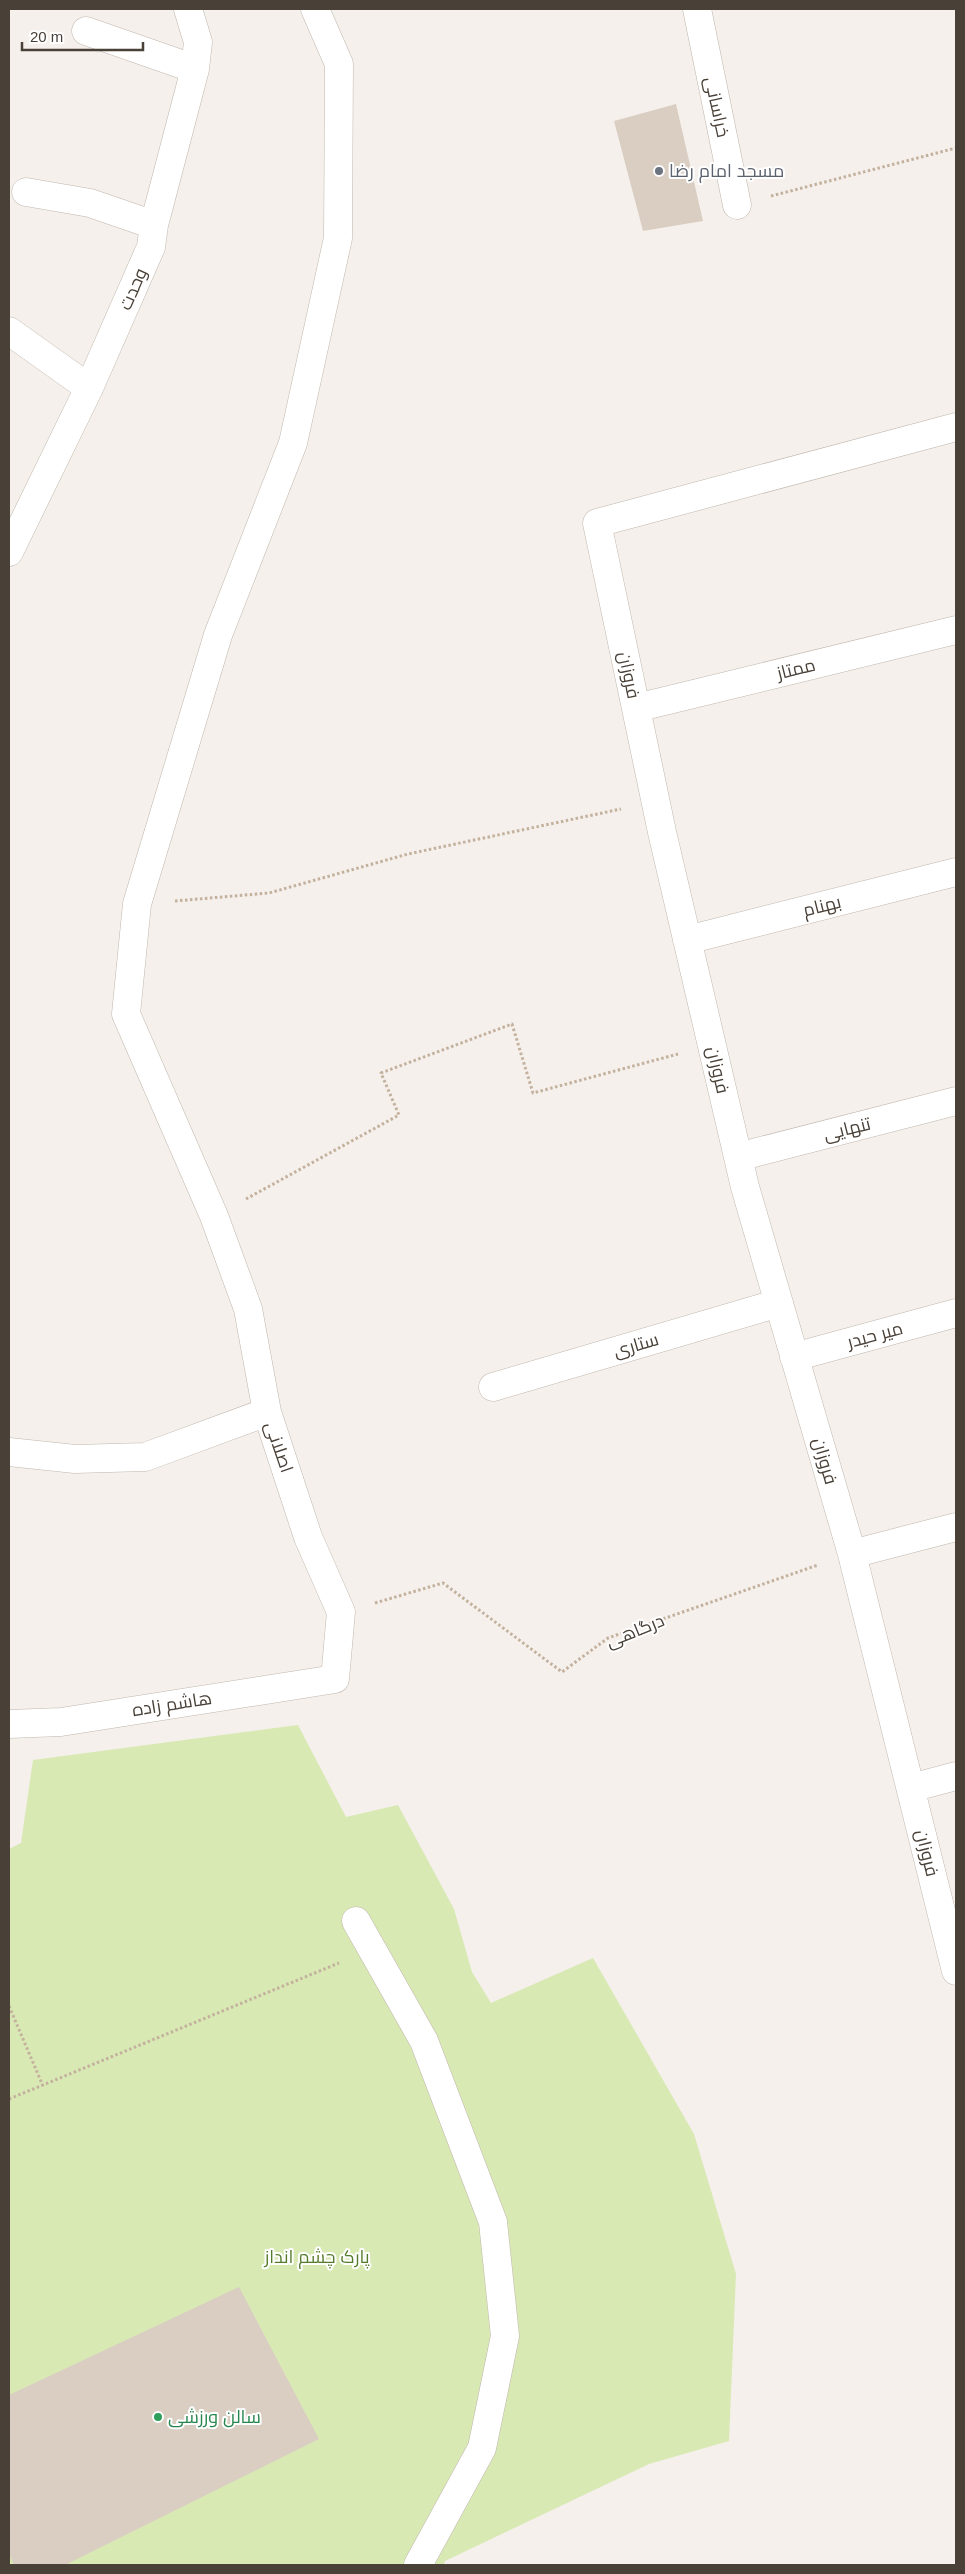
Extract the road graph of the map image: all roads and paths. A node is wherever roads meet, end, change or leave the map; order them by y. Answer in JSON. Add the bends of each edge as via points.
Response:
{"nodes":[{"id":1,"x":188,"y":9,"type":"edge"},
{"id":2,"x":315,"y":9,"type":"edge"},
{"id":3,"x":697,"y":9,"type":"edge"},
{"id":4,"x":86,"y":31,"type":"dead end"},
{"id":5,"x":195,"y":69,"type":"junction"},
{"id":6,"x":956,"y":148,"type":"edge"},
{"id":7,"x":26,"y":192,"type":"dead end"},
{"id":8,"x":737,"y":205,"type":"joint"},
{"id":9,"x":154,"y":225,"type":"junction"},
{"id":10,"x":9,"y":331,"type":"edge"},
{"id":11,"x":89,"y":388,"type":"junction"},
{"id":12,"x":956,"y":427,"type":"edge"},
{"id":13,"x":9,"y":552,"type":"edge"},
{"id":14,"x":956,"y":630,"type":"edge"},
{"id":15,"x":636,"y":708,"type":"junction"},
{"id":16,"x":656,"y":801,"type":"junction"},
{"id":17,"x":956,"y":872,"type":"edge"},
{"id":18,"x":137,"y":904,"type":"junction"},
{"id":19,"x":687,"y":940,"type":"junction"},
{"id":20,"x":712,"y":1045,"type":"junction"},
{"id":21,"x":956,"y":1101,"type":"edge"},
{"id":22,"x":738,"y":1157,"type":"junction"},
{"id":23,"x":214,"y":1216,"type":"junction"},
{"id":24,"x":779,"y":1303,"type":"junction"},
{"id":25,"x":956,"y":1313,"type":"edge"},
{"id":26,"x":794,"y":1356,"type":"junction"},
{"id":27,"x":493,"y":1387,"type":"dead end"},
{"id":28,"x":267,"y":1412,"type":"junction"},
{"id":29,"x":9,"y":1452,"type":"edge"},
{"id":30,"x":956,"y":1527,"type":"edge"},
{"id":31,"x":852,"y":1554,"type":"junction"},
{"id":32,"x":341,"y":1612,"type":"junction"},
{"id":33,"x":335,"y":1679,"type":"joint"},
{"id":34,"x":9,"y":1724,"type":"edge"},
{"id":35,"x":956,"y":1776,"type":"edge"},
{"id":36,"x":910,"y":1788,"type":"junction"},
{"id":37,"x":356,"y":1922,"type":"dead end"},
{"id":38,"x":372,"y":1950,"type":"junction"},
{"id":39,"x":956,"y":1971,"type":"edge"},
{"id":40,"x":9,"y":2006,"type":"edge"},
{"id":41,"x":43,"y":2086,"type":"junction"},
{"id":42,"x":9,"y":2099,"type":"edge"},
{"id":43,"x":418,"y":2565,"type":"edge"}],
"edges":[{"from":1,"to":5,"type":"street","name":"وحدت","via":[[198,42]]},
{"from":2,"to":18,"type":"street","via":[[339,64],[338,238],[293,443],[218,635]]},
{"from":3,"to":8,"type":"street","name":"خراسانی"},
{"from":4,"to":5,"type":"street"},
{"from":5,"to":9,"type":"street","name":"وحدت"},
{"from":6,"to":8,"type":"path"},
{"from":7,"to":9,"type":"street","via":[[90,203]]},
{"from":9,"to":11,"type":"street","name":"وحدت","via":[[151,247]]},
{"from":10,"to":11,"type":"street"},
{"from":11,"to":13,"type":"street","name":"وحدت"},
{"from":12,"to":15,"type":"street","name":"فروزان","via":[[597,523]]},
{"from":14,"to":15,"type":"street","name":"ممتاز"},
{"from":15,"to":16,"type":"street","name":"فروزان"},
{"from":16,"to":18,"type":"path","via":[[408,854],[269,893]]},
{"from":16,"to":19,"type":"street","name":"فروزان"},
{"from":17,"to":19,"type":"street","name":"بهنام"},
{"from":18,"to":23,"type":"street","via":[[126,1014]]},
{"from":19,"to":20,"type":"street","name":"فروزان"},
{"from":20,"to":22,"type":"street","name":"فروزان"},
{"from":20,"to":23,"type":"path","via":[[533,1093],[512,1024],[381,1073],[399,1115]]},
{"from":21,"to":22,"type":"street","name":"تنهایی"},
{"from":22,"to":24,"type":"street","name":"فروزان"},
{"from":23,"to":28,"type":"street","via":[[248,1310]]},
{"from":24,"to":26,"type":"street","name":"فروزان"},
{"from":24,"to":27,"type":"street","name":"ستاری"},
{"from":25,"to":26,"type":"street","name":"میر حیدر"},
{"from":26,"to":31,"type":"street","name":"فروزان"},
{"from":28,"to":29,"type":"street","name":"اصلانی","via":[[145,1457],[75,1459]]},
{"from":28,"to":32,"type":"street","name":"اصلانی","via":[[308,1537]]},
{"from":30,"to":31,"type":"street"},
{"from":31,"to":32,"type":"path","name":"درگاهی","via":[[608,1638],[562,1672],[443,1583]]},
{"from":31,"to":36,"type":"street","name":"فروزان"},
{"from":32,"to":33,"type":"street","name":"اصلانی"},
{"from":33,"to":34,"type":"street","name":"هاشم زاده","via":[[61,1722]]},
{"from":35,"to":36,"type":"street"},
{"from":36,"to":39,"type":"street","name":"فروزان"},
{"from":37,"to":38,"type":"street"},
{"from":38,"to":41,"type":"path"},
{"from":38,"to":43,"type":"street","via":[[424,2041],[493,2222],[505,2336],[482,2448]]},
{"from":40,"to":41,"type":"path"},
{"from":41,"to":42,"type":"path"}]}
